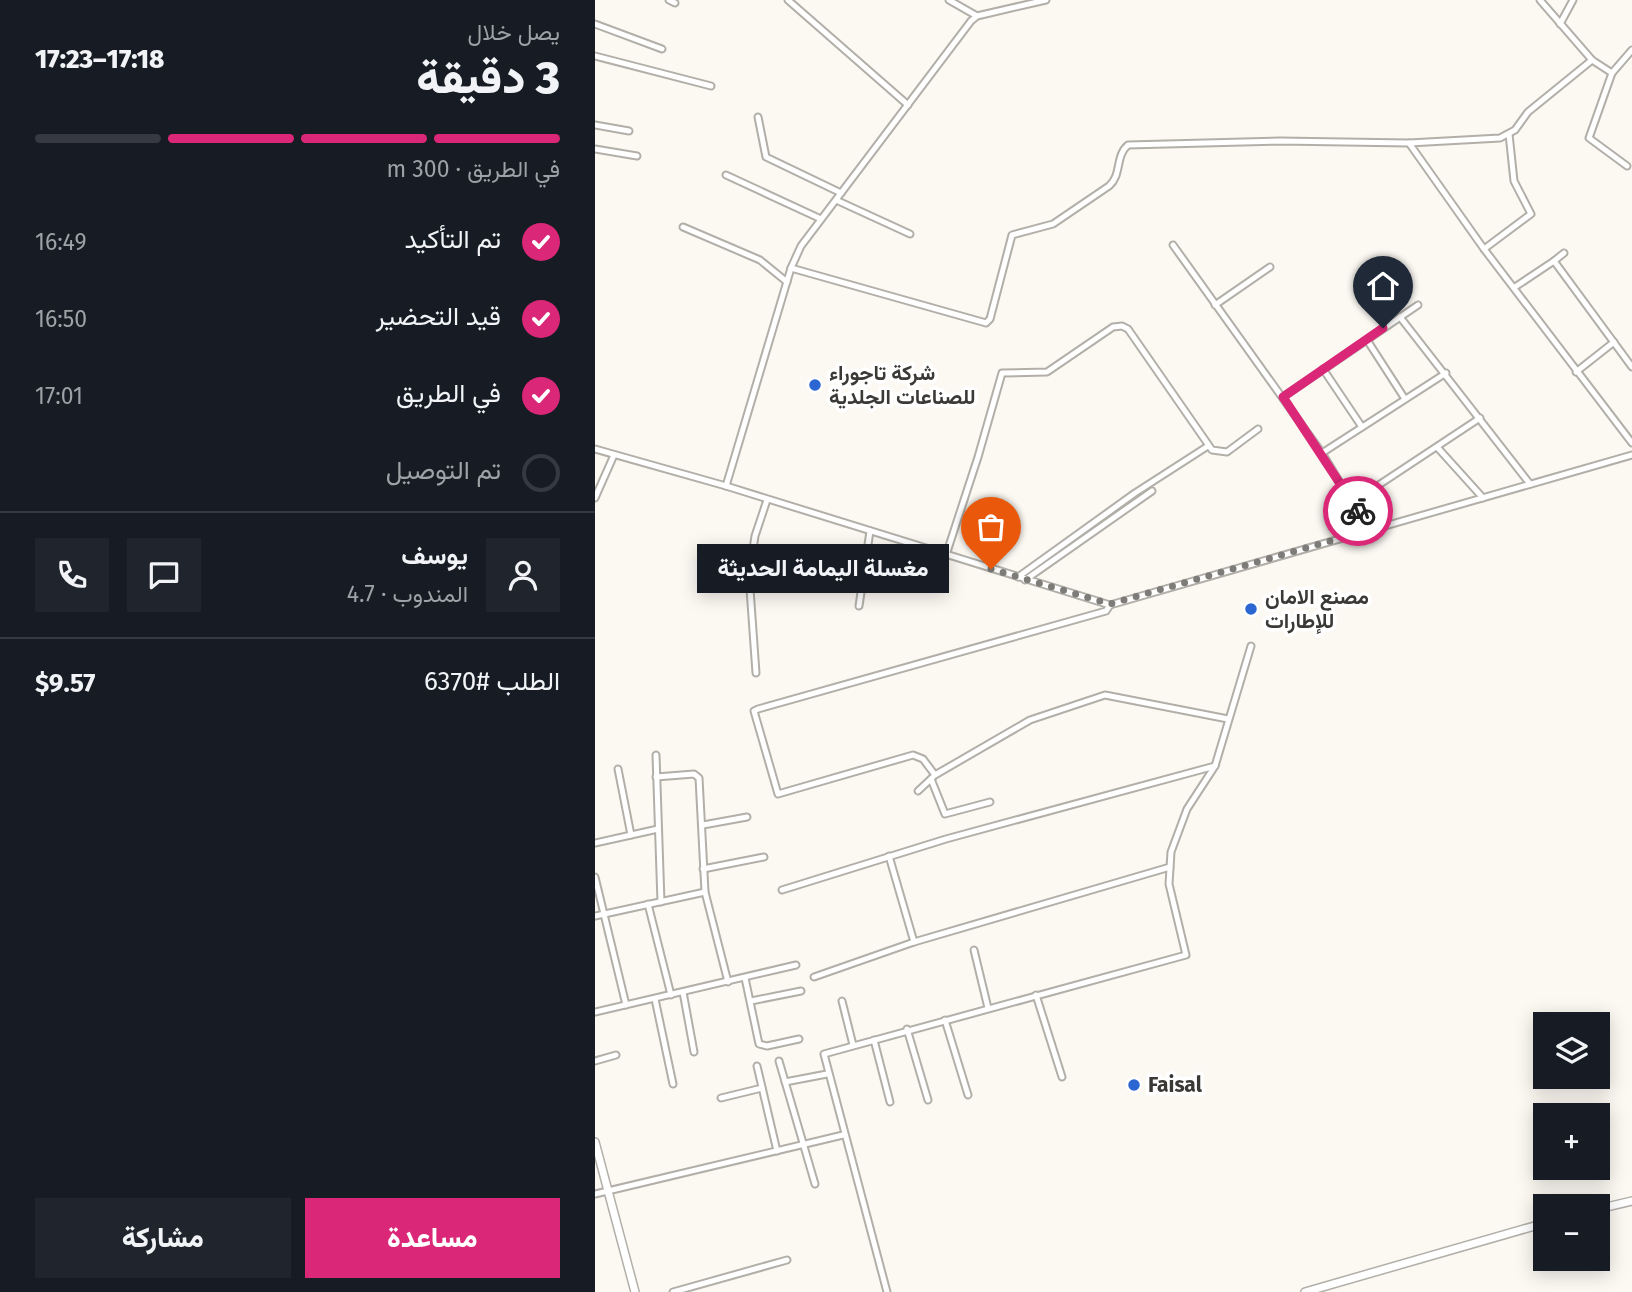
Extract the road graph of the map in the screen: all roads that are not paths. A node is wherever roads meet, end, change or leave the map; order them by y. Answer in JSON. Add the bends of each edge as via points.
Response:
{"nodes":[{"id":1,"x":788,"y":0,"type":"edge"},
{"id":2,"x":949,"y":0,"type":"edge"},
{"id":3,"x":1046,"y":0,"type":"edge"},
{"id":4,"x":1540,"y":0,"type":"edge"},
{"id":5,"x":1573,"y":0,"type":"edge"},
{"id":6,"x":977,"y":16,"type":"junction"},
{"id":7,"x":595,"y":24,"type":"edge"},
{"id":8,"x":1560,"y":24,"type":"junction"},
{"id":9,"x":662,"y":49,"type":"dead end"},
{"id":10,"x":1632,"y":50,"type":"edge"},
{"id":11,"x":595,"y":56,"type":"edge"},
{"id":12,"x":1592,"y":60,"type":"junction"},
{"id":13,"x":1612,"y":73,"type":"junction"},
{"id":14,"x":711,"y":86,"type":"dead end"},
{"id":15,"x":908,"y":105,"type":"junction"},
{"id":16,"x":758,"y":117,"type":"dead end"},
{"id":17,"x":595,"y":125,"type":"edge"},
{"id":18,"x":629,"y":131,"type":"dead end"},
{"id":19,"x":1509,"y":134,"type":"junction"},
{"id":20,"x":1409,"y":143,"type":"junction"},
{"id":21,"x":595,"y":149,"type":"edge"},
{"id":22,"x":637,"y":156,"type":"dead end"},
{"id":23,"x":1627,"y":166,"type":"dead end"},
{"id":24,"x":726,"y":175,"type":"dead end"},
{"id":25,"x":841,"y":193,"type":"junction"},
{"id":26,"x":836,"y":200,"type":"junction"},
{"id":27,"x":821,"y":219,"type":"junction"},
{"id":28,"x":683,"y":228,"type":"dead end"},
{"id":29,"x":910,"y":234,"type":"dead end"},
{"id":30,"x":1173,"y":245,"type":"dead end"},
{"id":31,"x":1484,"y":249,"type":"junction"},
{"id":32,"x":1564,"y":253,"type":"dead end"},
{"id":33,"x":1553,"y":261,"type":"junction"},
{"id":34,"x":1270,"y":267,"type":"dead end"},
{"id":35,"x":791,"y":268,"type":"junction"},
{"id":36,"x":786,"y":282,"type":"junction"},
{"id":37,"x":1515,"y":287,"type":"junction"},
{"id":38,"x":1216,"y":304,"type":"junction"},
{"id":39,"x":1418,"y":305,"type":"dead end"},
{"id":40,"x":1400,"y":317,"type":"junction"},
{"id":41,"x":1367,"y":340,"type":"junction"},
{"id":42,"x":1614,"y":342,"type":"junction"},
{"id":43,"x":1632,"y":367,"type":"edge"},
{"id":44,"x":1323,"y":369,"type":"junction"},
{"id":45,"x":1576,"y":372,"type":"junction"},
{"id":46,"x":1446,"y":373,"type":"junction"},
{"id":47,"x":1283,"y":397,"type":"junction"},
{"id":48,"x":1405,"y":399,"type":"junction"},
{"id":49,"x":1480,"y":418,"type":"junction"},
{"id":50,"x":1361,"y":427,"type":"junction"},
{"id":51,"x":1258,"y":429,"type":"dead end"},
{"id":52,"x":1632,"y":443,"type":"edge"},
{"id":53,"x":1208,"y":446,"type":"junction"},
{"id":54,"x":1437,"y":447,"type":"junction"},
{"id":55,"x":595,"y":449,"type":"edge"},
{"id":56,"x":1322,"y":453,"type":"junction"},
{"id":57,"x":614,"y":455,"type":"junction"},
{"id":58,"x":1632,"y":455,"type":"edge"},
{"id":59,"x":1530,"y":484,"type":"junction"},
{"id":60,"x":726,"y":486,"type":"junction"},
{"id":61,"x":1152,"y":491,"type":"dead end"},
{"id":62,"x":595,"y":498,"type":"edge"},
{"id":63,"x":1483,"y":498,"type":"junction"},
{"id":64,"x":767,"y":500,"type":"junction"},
{"id":65,"x":1353,"y":502,"type":"junction"},
{"id":66,"x":1369,"y":530,"type":"junction"},
{"id":67,"x":870,"y":531,"type":"junction"},
{"id":68,"x":946,"y":555,"type":"junction"},
{"id":69,"x":1018,"y":578,"type":"junction"},
{"id":70,"x":1025,"y":580,"type":"junction"},
{"id":71,"x":1110,"y":604,"type":"junction"},
{"id":72,"x":859,"y":606,"type":"dead end"},
{"id":73,"x":1251,"y":646,"type":"dead end"},
{"id":74,"x":756,"y":673,"type":"dead end"},
{"id":75,"x":1229,"y":719,"type":"junction"},
{"id":76,"x":656,"y":755,"type":"dead end"},
{"id":77,"x":1215,"y":766,"type":"junction"},
{"id":78,"x":618,"y":769,"type":"dead end"},
{"id":79,"x":656,"y":777,"type":"junction"},
{"id":80,"x":933,"y":777,"type":"junction"},
{"id":81,"x":918,"y":791,"type":"dead end"},
{"id":82,"x":990,"y":802,"type":"dead end"},
{"id":83,"x":747,"y":817,"type":"dead end"},
{"id":84,"x":703,"y":825,"type":"junction"},
{"id":85,"x":658,"y":829,"type":"junction"},
{"id":86,"x":631,"y":835,"type":"junction"},
{"id":87,"x":595,"y":843,"type":"edge"},
{"id":88,"x":890,"y":856,"type":"junction"},
{"id":89,"x":764,"y":857,"type":"dead end"},
{"id":90,"x":1170,"y":867,"type":"junction"},
{"id":91,"x":703,"y":869,"type":"junction"},
{"id":92,"x":595,"y":877,"type":"edge"},
{"id":93,"x":782,"y":890,"type":"dead end"},
{"id":94,"x":705,"y":892,"type":"junction"},
{"id":95,"x":661,"y":902,"type":"junction"},
{"id":96,"x":648,"y":904,"type":"junction"},
{"id":97,"x":604,"y":914,"type":"junction"},
{"id":98,"x":595,"y":916,"type":"edge"},
{"id":99,"x":914,"y":942,"type":"junction"},
{"id":100,"x":974,"y":950,"type":"dead end"},
{"id":101,"x":796,"y":965,"type":"dead end"},
{"id":102,"x":814,"y":977,"type":"dead end"},
{"id":103,"x":745,"y":978,"type":"junction"},
{"id":104,"x":728,"y":982,"type":"junction"},
{"id":105,"x":801,"y":991,"type":"dead end"},
{"id":106,"x":683,"y":992,"type":"junction"},
{"id":107,"x":671,"y":995,"type":"junction"},
{"id":108,"x":1036,"y":995,"type":"junction"},
{"id":109,"x":655,"y":999,"type":"junction"},
{"id":110,"x":751,"y":1001,"type":"junction"},
{"id":111,"x":842,"y":1001,"type":"dead end"},
{"id":112,"x":626,"y":1005,"type":"junction"},
{"id":113,"x":988,"y":1008,"type":"junction"},
{"id":114,"x":595,"y":1012,"type":"edge"},
{"id":115,"x":945,"y":1020,"type":"junction"},
{"id":116,"x":908,"y":1029,"type":"junction"},
{"id":117,"x":799,"y":1039,"type":"dead end"},
{"id":118,"x":874,"y":1040,"type":"junction"},
{"id":119,"x":853,"y":1045,"type":"junction"},
{"id":120,"x":694,"y":1052,"type":"dead end"},
{"id":121,"x":616,"y":1055,"type":"dead end"},
{"id":122,"x":595,"y":1061,"type":"edge"},
{"id":123,"x":779,"y":1061,"type":"dead end"},
{"id":124,"x":757,"y":1066,"type":"dead end"},
{"id":125,"x":827,"y":1074,"type":"junction"},
{"id":126,"x":1062,"y":1077,"type":"dead end"},
{"id":127,"x":785,"y":1082,"type":"junction"},
{"id":128,"x":673,"y":1084,"type":"dead end"},
{"id":129,"x":762,"y":1088,"type":"junction"},
{"id":130,"x":968,"y":1095,"type":"dead end"},
{"id":131,"x":721,"y":1098,"type":"dead end"},
{"id":132,"x":928,"y":1100,"type":"dead end"},
{"id":133,"x":890,"y":1102,"type":"dead end"},
{"id":134,"x":843,"y":1135,"type":"junction"},
{"id":135,"x":802,"y":1145,"type":"junction"},
{"id":136,"x":595,"y":1146,"type":"edge"},
{"id":137,"x":777,"y":1151,"type":"junction"},
{"id":138,"x":815,"y":1184,"type":"dead end"},
{"id":139,"x":609,"y":1192,"type":"junction"},
{"id":140,"x":595,"y":1194,"type":"edge"},
{"id":141,"x":1632,"y":1200,"type":"edge"},
{"id":142,"x":1610,"y":1206,"type":"edge"},
{"id":143,"x":1533,"y":1226,"type":"edge"},
{"id":144,"x":787,"y":1260,"type":"dead end"},
{"id":145,"x":635,"y":1292,"type":"edge"},
{"id":146,"x":673,"y":1292,"type":"edge"},
{"id":147,"x":887,"y":1292,"type":"edge"},
{"id":148,"x":1305,"y":1292,"type":"edge"}],
"edges":[{"from":1,"to":15,"type":"street"},
{"from":2,"to":6,"type":"street"},
{"from":3,"to":6,"type":"street"},
{"from":4,"to":8,"type":"street"},
{"from":5,"to":8,"type":"street"},
{"from":6,"to":15,"type":"street"},
{"from":7,"to":9,"type":"street"},
{"from":8,"to":12,"type":"street"},
{"from":10,"to":13,"type":"street"},
{"from":11,"to":14,"type":"street"},
{"from":12,"to":13,"type":"street"},
{"from":12,"to":19,"type":"street","via":[[1528,112]]},
{"from":13,"to":23,"type":"street","via":[[1588,138]]},
{"from":15,"to":25,"type":"street"},
{"from":16,"to":25,"type":"street","via":[[766,157]]},
{"from":17,"to":18,"type":"street"},
{"from":19,"to":20,"type":"street"},
{"from":19,"to":31,"type":"street","via":[[1514,181],[1531,214]]},
{"from":20,"to":31,"type":"street"},
{"from":20,"to":35,"type":"street","via":[[1128,145],[1109,186],[1053,224],[1012,234],[986,323]]},
{"from":21,"to":22,"type":"street"},
{"from":24,"to":27,"type":"street"},
{"from":25,"to":26,"type":"street"},
{"from":26,"to":27,"type":"street"},
{"from":26,"to":29,"type":"street"},
{"from":27,"to":35,"type":"street"},
{"from":28,"to":36,"type":"street","via":[[760,260]]},
{"from":30,"to":38,"type":"street"},
{"from":31,"to":37,"type":"street"},
{"from":32,"to":33,"type":"street"},
{"from":33,"to":37,"type":"street"},
{"from":33,"to":42,"type":"street"},
{"from":34,"to":38,"type":"street"},
{"from":35,"to":36,"type":"street"},
{"from":36,"to":60,"type":"street"},
{"from":37,"to":45,"type":"street"},
{"from":38,"to":47,"type":"street"},
{"from":39,"to":40,"type":"street"},
{"from":40,"to":41,"type":"street"},
{"from":40,"to":46,"type":"street"},
{"from":41,"to":44,"type":"street"},
{"from":41,"to":48,"type":"street"},
{"from":42,"to":43,"type":"street"},
{"from":42,"to":45,"type":"street"},
{"from":44,"to":47,"type":"street"},
{"from":44,"to":50,"type":"street"},
{"from":45,"to":52,"type":"street"},
{"from":46,"to":48,"type":"street"},
{"from":46,"to":49,"type":"street"},
{"from":47,"to":56,"type":"street"},
{"from":48,"to":50,"type":"street"},
{"from":49,"to":54,"type":"street"},
{"from":49,"to":59,"type":"street"},
{"from":50,"to":56,"type":"street"},
{"from":51,"to":53,"type":"street","via":[[1227,452]]},
{"from":53,"to":68,"type":"street","via":[[1126,327],[1113,327],[1047,372],[1003,372]]},
{"from":53,"to":69,"type":"street"},
{"from":54,"to":63,"type":"street"},
{"from":54,"to":65,"type":"street"},
{"from":55,"to":57,"type":"street"},
{"from":56,"to":65,"type":"street"},
{"from":57,"to":60,"type":"street"},
{"from":57,"to":62,"type":"street"},
{"from":58,"to":59,"type":"street"},
{"from":59,"to":63,"type":"street"},
{"from":60,"to":64,"type":"street"},
{"from":61,"to":70,"type":"street"},
{"from":63,"to":66,"type":"street"},
{"from":64,"to":67,"type":"street"},
{"from":64,"to":74,"type":"street","via":[[749,575]]},
{"from":65,"to":66,"type":"street"},
{"from":66,"to":71,"type":"street"},
{"from":67,"to":68,"type":"street"},
{"from":67,"to":72,"type":"street"},
{"from":68,"to":69,"type":"street"},
{"from":69,"to":70,"type":"street"},
{"from":70,"to":71,"type":"street"},
{"from":71,"to":80,"type":"street","via":[[1106,611],[754,711],[778,794],[913,755],[923,759]]},
{"from":73,"to":75,"type":"street"},
{"from":75,"to":77,"type":"street"},
{"from":75,"to":80,"type":"street","via":[[1105,695],[1030,720]]},
{"from":76,"to":79,"type":"street"},
{"from":77,"to":88,"type":"street"},
{"from":77,"to":90,"type":"street","via":[[1177,832]]},
{"from":78,"to":86,"type":"street"},
{"from":79,"to":84,"type":"street","via":[[697,775]]},
{"from":79,"to":85,"type":"street"},
{"from":80,"to":81,"type":"street"},
{"from":80,"to":82,"type":"street","via":[[945,814]]},
{"from":83,"to":84,"type":"street"},
{"from":84,"to":91,"type":"street"},
{"from":85,"to":86,"type":"street"},
{"from":85,"to":95,"type":"street"},
{"from":86,"to":87,"type":"street"},
{"from":88,"to":93,"type":"street"},
{"from":88,"to":99,"type":"street"},
{"from":89,"to":91,"type":"street"},
{"from":90,"to":99,"type":"street"},
{"from":90,"to":108,"type":"street","via":[[1172,901],[1187,955]]},
{"from":91,"to":94,"type":"street"},
{"from":92,"to":97,"type":"street"},
{"from":94,"to":95,"type":"street"},
{"from":94,"to":104,"type":"street"},
{"from":95,"to":96,"type":"street"},
{"from":96,"to":97,"type":"street"},
{"from":96,"to":107,"type":"street"},
{"from":97,"to":98,"type":"street"},
{"from":97,"to":112,"type":"street"},
{"from":99,"to":102,"type":"street"},
{"from":100,"to":113,"type":"street"},
{"from":101,"to":103,"type":"street"},
{"from":103,"to":104,"type":"street"},
{"from":103,"to":110,"type":"street"},
{"from":104,"to":106,"type":"street"},
{"from":105,"to":110,"type":"street"},
{"from":106,"to":107,"type":"street"},
{"from":106,"to":120,"type":"street"},
{"from":107,"to":109,"type":"street"},
{"from":108,"to":113,"type":"street"},
{"from":108,"to":126,"type":"street"},
{"from":109,"to":112,"type":"street"},
{"from":109,"to":128,"type":"street"},
{"from":110,"to":117,"type":"street","via":[[759,1044]]},
{"from":111,"to":119,"type":"street"},
{"from":112,"to":114,"type":"street"},
{"from":113,"to":115,"type":"street"},
{"from":115,"to":116,"type":"street"},
{"from":115,"to":130,"type":"street"},
{"from":116,"to":118,"type":"street"},
{"from":116,"to":132,"type":"street"},
{"from":118,"to":119,"type":"street"},
{"from":118,"to":133,"type":"street"},
{"from":119,"to":125,"type":"street","via":[[824,1054]]},
{"from":121,"to":122,"type":"street"},
{"from":123,"to":127,"type":"street"},
{"from":124,"to":129,"type":"street"},
{"from":125,"to":127,"type":"street"},
{"from":125,"to":134,"type":"street"},
{"from":127,"to":135,"type":"street"},
{"from":129,"to":131,"type":"street"},
{"from":129,"to":137,"type":"street"},
{"from":134,"to":135,"type":"street"},
{"from":134,"to":147,"type":"street"},
{"from":135,"to":137,"type":"street"},
{"from":135,"to":138,"type":"street"},
{"from":136,"to":139,"type":"main road"},
{"from":137,"to":139,"type":"street"},
{"from":139,"to":140,"type":"street"},
{"from":139,"to":145,"type":"main road"},
{"from":141,"to":142,"type":"main road"},
{"from":143,"to":148,"type":"main road"},
{"from":144,"to":146,"type":"street"}]}
